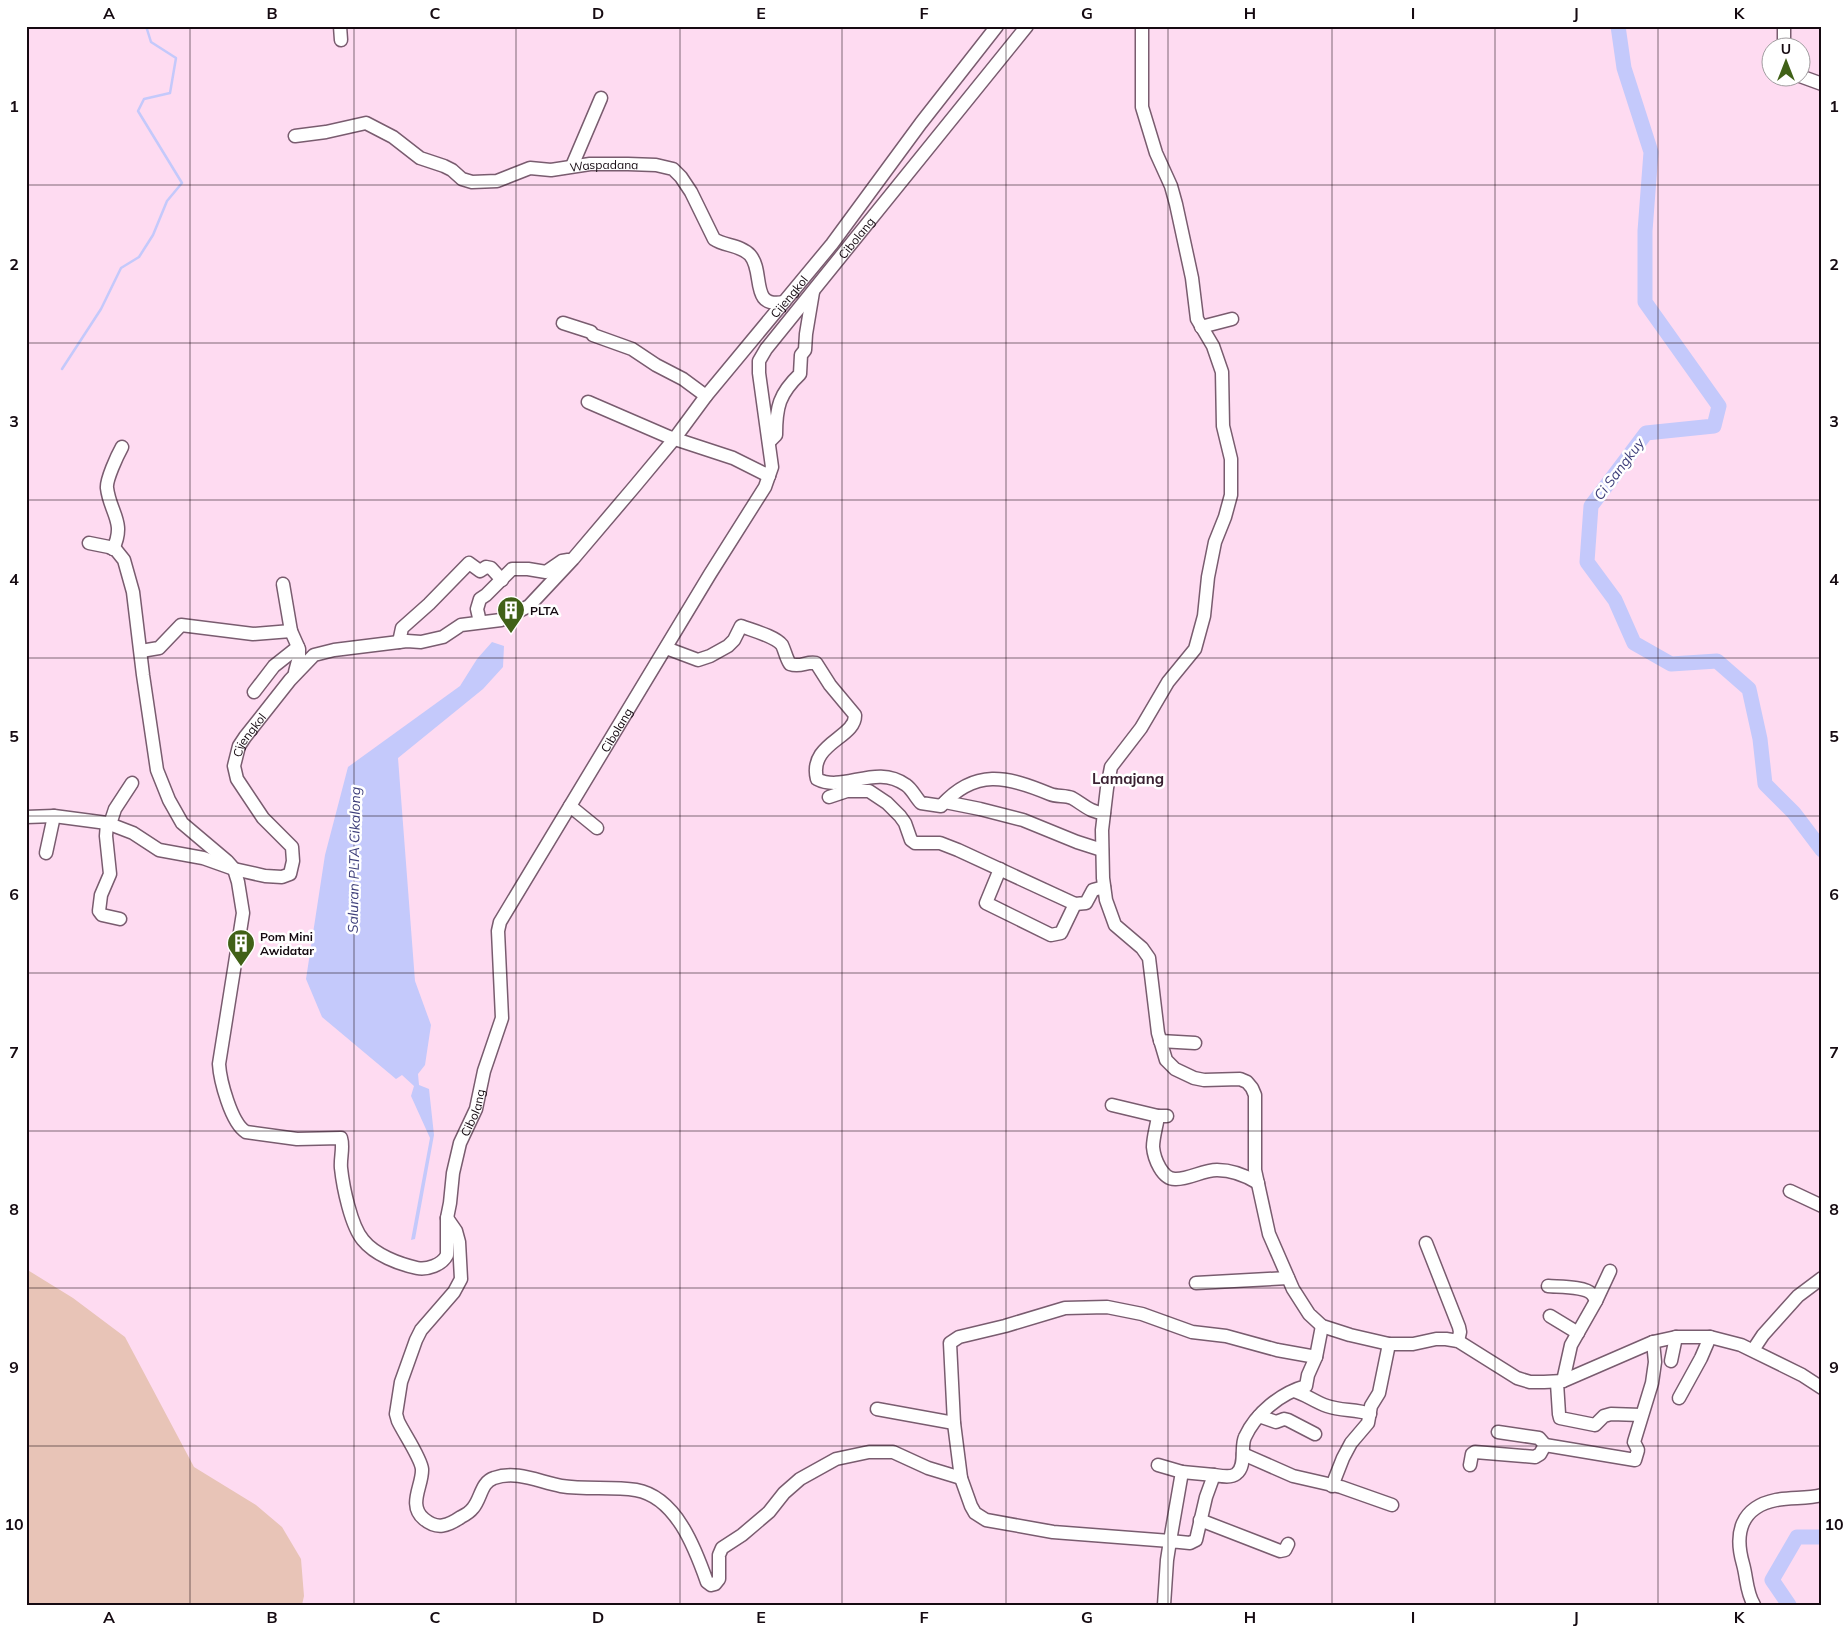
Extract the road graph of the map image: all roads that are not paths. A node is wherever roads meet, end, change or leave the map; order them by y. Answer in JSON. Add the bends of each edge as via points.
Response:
{"nodes":[{"id":1,"x":340,"y":26,"type":"edge"},
{"id":2,"x":997,"y":26,"type":"edge"},
{"id":3,"x":1027,"y":26,"type":"edge"},
{"id":4,"x":1142,"y":26,"type":"edge"},
{"id":5,"x":341,"y":40,"type":"dead end"},
{"id":6,"x":1810,"y":80,"type":"edge"},
{"id":7,"x":1822,"y":84,"type":"edge"},
{"id":8,"x":600,"y":98,"type":"dead end"},
{"id":9,"x":295,"y":136,"type":"dead end"},
{"id":10,"x":572,"y":166,"type":"junction"},
{"id":11,"x":813,"y":291,"type":"junction"},
{"id":12,"x":784,"y":302,"type":"junction"},
{"id":13,"x":1232,"y":319,"type":"dead end"},
{"id":14,"x":562,"y":323,"type":"dead end"},
{"id":15,"x":1201,"y":327,"type":"junction"},
{"id":16,"x":706,"y":396,"type":"junction"},
{"id":17,"x":588,"y":402,"type":"dead end"},
{"id":18,"x":675,"y":438,"type":"junction"},
{"id":19,"x":769,"y":442,"type":"junction"},
{"id":20,"x":122,"y":447,"type":"dead end"},
{"id":21,"x":769,"y":476,"type":"junction"},
{"id":22,"x":89,"y":543,"type":"dead end"},
{"id":23,"x":113,"y":549,"type":"junction"},
{"id":24,"x":573,"y":559,"type":"junction"},
{"id":25,"x":502,"y":580,"type":"junction"},
{"id":26,"x":284,"y":584,"type":"dead end"},
{"id":27,"x":480,"y":622,"type":"junction"},
{"id":28,"x":291,"y":631,"type":"junction"},
{"id":29,"x":399,"y":642,"type":"junction"},
{"id":30,"x":298,"y":647,"type":"junction"},
{"id":31,"x":666,"y":648,"type":"junction"},
{"id":32,"x":141,"y":651,"type":"junction"},
{"id":33,"x":295,"y":675,"type":"junction"},
{"id":34,"x":254,"y":692,"type":"dead end"},
{"id":35,"x":132,"y":783,"type":"dead end"},
{"id":36,"x":829,"y":797,"type":"dead end"},
{"id":37,"x":945,"y":802,"type":"junction"},
{"id":38,"x":570,"y":806,"type":"junction"},
{"id":39,"x":1104,"y":813,"type":"junction"},
{"id":40,"x":54,"y":816,"type":"junction"},
{"id":41,"x":26,"y":817,"type":"edge"},
{"id":42,"x":109,"y":824,"type":"junction"},
{"id":43,"x":597,"y":828,"type":"dead end"},
{"id":44,"x":1102,"y":850,"type":"junction"},
{"id":45,"x":46,"y":853,"type":"dead end"},
{"id":46,"x":234,"y":869,"type":"junction"},
{"id":47,"x":1000,"y":869,"type":"junction"},
{"id":48,"x":1104,"y":887,"type":"junction"},
{"id":49,"x":1075,"y":904,"type":"junction"},
{"id":50,"x":120,"y":920,"type":"dead end"},
{"id":51,"x":1158,"y":1032,"type":"junction"},
{"id":52,"x":1195,"y":1043,"type":"dead end"},
{"id":53,"x":1112,"y":1105,"type":"dead end"},
{"id":54,"x":1258,"y":1182,"type":"junction"},
{"id":55,"x":1790,"y":1191,"type":"dead end"},
{"id":56,"x":1822,"y":1206,"type":"edge"},
{"id":57,"x":447,"y":1218,"type":"junction"},
{"id":58,"x":1426,"y":1243,"type":"dead end"},
{"id":59,"x":1610,"y":1271,"type":"dead end"},
{"id":60,"x":1288,"y":1278,"type":"junction"},
{"id":61,"x":1822,"y":1278,"type":"edge"},
{"id":62,"x":1196,"y":1283,"type":"dead end"},
{"id":63,"x":1548,"y":1286,"type":"dead end"},
{"id":64,"x":1596,"y":1301,"type":"junction"},
{"id":65,"x":1550,"y":1316,"type":"dead end"},
{"id":66,"x":1322,"y":1326,"type":"junction"},
{"id":67,"x":1578,"y":1333,"type":"junction"},
{"id":68,"x":1676,"y":1337,"type":"junction"},
{"id":69,"x":1710,"y":1337,"type":"junction"},
{"id":70,"x":1458,"y":1341,"type":"junction"},
{"id":71,"x":1653,"y":1342,"type":"junction"},
{"id":72,"x":1389,"y":1344,"type":"junction"},
{"id":73,"x":1753,"y":1350,"type":"junction"},
{"id":74,"x":1316,"y":1358,"type":"junction"},
{"id":75,"x":1671,"y":1361,"type":"dead end"},
{"id":76,"x":1560,"y":1382,"type":"junction"},
{"id":77,"x":1822,"y":1388,"type":"edge"},
{"id":78,"x":1294,"y":1391,"type":"junction"},
{"id":79,"x":1679,"y":1398,"type":"dead end"},
{"id":80,"x":877,"y":1409,"type":"dead end"},
{"id":81,"x":1370,"y":1414,"type":"junction"},
{"id":82,"x":1641,"y":1415,"type":"junction"},
{"id":83,"x":1259,"y":1416,"type":"junction"},
{"id":84,"x":954,"y":1423,"type":"junction"},
{"id":85,"x":1498,"y":1432,"type":"dead end"},
{"id":86,"x":1315,"y":1434,"type":"dead end"},
{"id":87,"x":1545,"y":1445,"type":"junction"},
{"id":88,"x":1242,"y":1454,"type":"junction"},
{"id":89,"x":1470,"y":1464,"type":"dead end"},
{"id":90,"x":1158,"y":1465,"type":"dead end"},
{"id":91,"x":1182,"y":1472,"type":"junction"},
{"id":92,"x":1214,"y":1475,"type":"junction"},
{"id":93,"x":960,"y":1478,"type":"junction"},
{"id":94,"x":1332,"y":1486,"type":"junction"},
{"id":95,"x":1822,"y":1495,"type":"edge"},
{"id":96,"x":1392,"y":1505,"type":"dead end"},
{"id":97,"x":1200,"y":1520,"type":"junction"},
{"id":98,"x":1170,"y":1541,"type":"junction"},
{"id":99,"x":1288,"y":1544,"type":"dead end"},
{"id":100,"x":1164,"y":1605,"type":"edge"},
{"id":101,"x":1754,"y":1605,"type":"edge"}],
"edges":[{"from":1,"to":5,"type":"street"},
{"from":2,"to":12,"type":"street","name":"Cijengkol","via":[[832,244]]},
{"from":3,"to":11,"type":"street","name":"Cibolang"},
{"from":4,"to":15,"type":"street","via":[[1142,107],[1156,153],[1171,186]]},
{"from":6,"to":7,"type":"street"},
{"from":8,"to":10,"type":"street"},
{"from":9,"to":10,"type":"street","name":"Waspadana","via":[[366,123],[393,137],[420,158],[444,166],[472,182],[498,181],[530,168],[551,170]]},
{"from":10,"to":12,"type":"street","name":"Waspadana","via":[[628,164],[673,169],[691,192],[714,239],[749,254],[762,296],[771,303]]},
{"from":11,"to":19,"type":"street","via":[[800,374],[787,386],[776,412],[776,435]]},
{"from":11,"to":19,"type":"street","name":"Cibolang","via":[[759,361]]},
{"from":12,"to":16,"type":"street","name":"Cijengkol"},
{"from":13,"to":15,"type":"street"},
{"from":14,"to":16,"type":"street","via":[[632,349]]},
{"from":15,"to":39,"type":"street","via":[[1213,346],[1222,372],[1223,426],[1231,459],[1232,495],[1214,542],[1204,616],[1195,649],[1168,682],[1141,728],[1111,768]]},
{"from":16,"to":18,"type":"street","name":"Cijengkol"},
{"from":17,"to":18,"type":"street"},
{"from":18,"to":21,"type":"street","via":[[734,458]]},
{"from":18,"to":24,"type":"street","name":"Cijengkol"},
{"from":19,"to":21,"type":"street","name":"Cibolang","via":[[772,468]]},
{"from":20,"to":23,"type":"street","via":[[111,468],[107,487],[118,520],[119,536]]},
{"from":21,"to":31,"type":"street","name":"Cibolang"},
{"from":22,"to":23,"type":"street"},
{"from":23,"to":32,"type":"street","via":[[124,560],[133,592]]},
{"from":24,"to":25,"type":"street","name":"Cijengkol","via":[[562,561],[546,572],[512,569]]},
{"from":24,"to":27,"type":"street","name":"Cijengkol","via":[[529,606],[501,620]]},
{"from":25,"to":27,"type":"street","name":"Cijengkol","via":[[480,599],[477,609]]},
{"from":25,"to":29,"type":"street","via":[[491,568],[480,571],[469,563],[402,628]]},
{"from":26,"to":28,"type":"street"},
{"from":27,"to":29,"type":"street","name":"Cijengkol","via":[[461,625],[443,637]]},
{"from":28,"to":30,"type":"street"},
{"from":28,"to":32,"type":"street","via":[[254,634],[181,625],[159,648]]},
{"from":29,"to":33,"type":"street","name":"Cijengkol","via":[[317,654]]},
{"from":30,"to":33,"type":"street"},
{"from":30,"to":34,"type":"street","via":[[274,666]]},
{"from":31,"to":37,"type":"street","via":[[698,660],[728,646],[741,626],[767,635],[782,645],[790,664],[816,663],[855,715],[854,723],[819,756],[815,765],[818,778],[829,783],[889,776],[907,786],[921,804],[941,806]]},
{"from":31,"to":38,"type":"street","name":"Cibolang"},
{"from":32,"to":46,"type":"street","via":[[157,770],[169,800],[182,823]]},
{"from":33,"to":46,"type":"street","name":"Cijengkol","via":[[245,737],[234,766],[237,778],[263,818],[292,847],[293,869],[287,876],[273,877]]},
{"from":35,"to":42,"type":"street"},
{"from":36,"to":47,"type":"street","via":[[847,791],[869,791],[900,816],[915,843],[940,843]]},
{"from":37,"to":39,"type":"street","via":[[964,785],[994,779],[1019,782],[1055,796],[1070,797],[1093,811]]},
{"from":37,"to":44,"type":"street","via":[[1023,820]]},
{"from":38,"to":43,"type":"street"},
{"from":38,"to":57,"type":"street","name":"Cibolang","via":[[500,922],[502,1018],[484,1071],[476,1109],[460,1143]]},
{"from":39,"to":44,"type":"street"},
{"from":40,"to":41,"type":"street","name":"Cijengkol"},
{"from":40,"to":42,"type":"street","name":"Cijengkol"},
{"from":40,"to":45,"type":"street"},
{"from":42,"to":46,"type":"street","name":"Cijengkol","via":[[159,850],[203,858]]},
{"from":42,"to":50,"type":"street","via":[[106,836],[110,874],[101,895],[99,911]]},
{"from":44,"to":48,"type":"street"},
{"from":46,"to":57,"type":"street","name":"Cibolang","via":[[243,913],[219,1064],[222,1086],[241,1128],[246,1132],[283,1138],[341,1138],[344,1186],[356,1229],[369,1247],[383,1255],[418,1268],[438,1264],[447,1255]]},
{"from":47,"to":49,"type":"street"},
{"from":47,"to":49,"type":"street","via":[[986,903],[1051,935],[1061,933]]},
{"from":48,"to":49,"type":"street","via":[[1093,890],[1086,903]]},
{"from":48,"to":51,"type":"street","via":[[1115,925],[1149,958]]},
{"from":51,"to":52,"type":"street"},
{"from":51,"to":54,"type":"street","via":[[1166,1060],[1184,1075],[1204,1080],[1240,1079],[1252,1088]]},
{"from":53,"to":54,"type":"street","via":[[1163,1116],[1153,1146],[1161,1169],[1171,1179],[1219,1170],[1235,1172]]},
{"from":54,"to":60,"type":"street","via":[[1269,1234]]},
{"from":55,"to":56,"type":"street"},
{"from":57,"to":93,"type":"street","via":[[456,1232],[461,1251],[461,1279],[418,1335],[401,1382],[396,1414],[422,1467],[417,1508],[423,1518],[434,1525],[444,1526],[464,1516],[473,1508],[486,1483],[493,1478],[529,1477],[584,1489],[638,1490],[657,1498],[673,1512],[711,1585],[718,1579],[722,1548],[742,1535],[800,1479],[836,1459],[869,1452],[893,1452]]},
{"from":58,"to":70,"type":"street","via":[[1460,1332]]},
{"from":59,"to":64,"type":"street"},
{"from":60,"to":62,"type":"street"},
{"from":60,"to":66,"type":"street","via":[[1309,1314]]},
{"from":61,"to":73,"type":"street","via":[[1798,1296]]},
{"from":63,"to":64,"type":"street","via":[[1588,1291]]},
{"from":64,"to":67,"type":"street"},
{"from":65,"to":67,"type":"street"},
{"from":66,"to":72,"type":"street"},
{"from":66,"to":74,"type":"street"},
{"from":67,"to":76,"type":"street"},
{"from":68,"to":69,"type":"street"},
{"from":68,"to":71,"type":"street"},
{"from":68,"to":75,"type":"street"},
{"from":69,"to":73,"type":"street"},
{"from":69,"to":79,"type":"street"},
{"from":70,"to":72,"type":"street","via":[[1446,1338],[1413,1344]]},
{"from":70,"to":76,"type":"street","via":[[1524,1381]]},
{"from":71,"to":76,"type":"street"},
{"from":71,"to":82,"type":"street","via":[[1652,1383]]},
{"from":72,"to":81,"type":"street","via":[[1379,1393]]},
{"from":73,"to":77,"type":"street"},
{"from":74,"to":78,"type":"street","via":[[1306,1386]]},
{"from":74,"to":84,"type":"street","via":[[1226,1336],[1192,1332],[1142,1314],[1107,1307],[1066,1308],[959,1337],[950,1343]]},
{"from":76,"to":82,"type":"street","via":[[1559,1414],[1563,1419],[1595,1425],[1610,1414]]},
{"from":78,"to":81,"type":"street","via":[[1327,1407]]},
{"from":78,"to":83,"type":"street"},
{"from":80,"to":84,"type":"street"},
{"from":81,"to":94,"type":"street","via":[[1368,1423],[1343,1458]]},
{"from":82,"to":87,"type":"street","via":[[1634,1442],[1638,1450],[1635,1460]]},
{"from":83,"to":86,"type":"street","via":[[1276,1422],[1288,1420]]},
{"from":83,"to":88,"type":"street","via":[[1244,1438]]},
{"from":84,"to":93,"type":"street"},
{"from":85,"to":87,"type":"street","via":[[1539,1438]]},
{"from":87,"to":89,"type":"street","via":[[1535,1458],[1476,1452],[1472,1454]]},
{"from":88,"to":92,"type":"street","via":[[1236,1475]]},
{"from":88,"to":94,"type":"street","via":[[1293,1476]]},
{"from":90,"to":91,"type":"street"},
{"from":91,"to":92,"type":"street"},
{"from":91,"to":98,"type":"street"},
{"from":92,"to":97,"type":"street"},
{"from":93,"to":98,"type":"street","via":[[975,1513],[986,1520],[1053,1532]]},
{"from":94,"to":96,"type":"street"},
{"from":95,"to":101,"type":"street","via":[[1766,1503],[1743,1521],[1740,1555]]},
{"from":97,"to":98,"type":"street","via":[[1195,1541]]},
{"from":97,"to":99,"type":"street","via":[[1280,1551],[1285,1550]]},
{"from":98,"to":100,"type":"street"}]}
